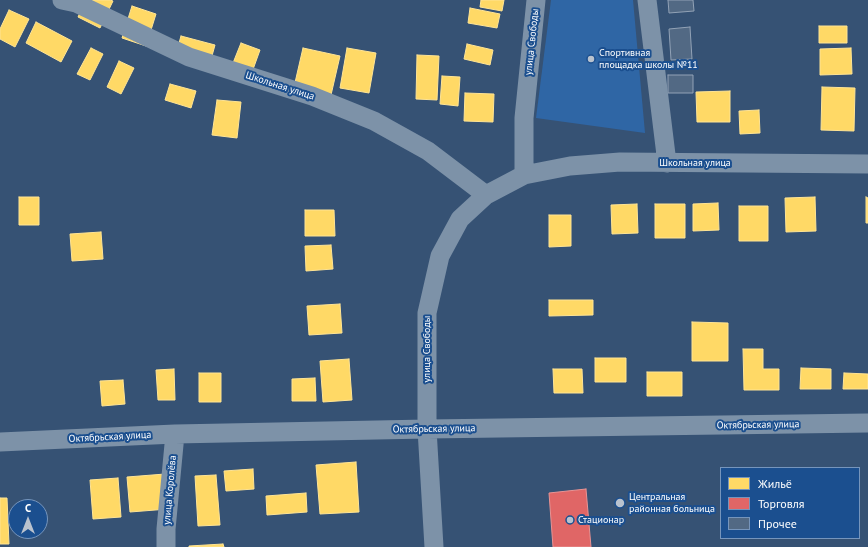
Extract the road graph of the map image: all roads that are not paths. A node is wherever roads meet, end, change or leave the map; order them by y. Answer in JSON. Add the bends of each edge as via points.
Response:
{"nodes":[{"id":1,"x":536,"y":0,"type":"edge"},
{"id":2,"x":647,"y":0,"type":"edge"},
{"id":3,"x":72,"y":1,"type":"edge"},
{"id":4,"x":667,"y":163,"type":"junction"},
{"id":5,"x":868,"y":164,"type":"edge"},
{"id":6,"x":524,"y":176,"type":"junction"},
{"id":7,"x":486,"y":195,"type":"junction"},
{"id":8,"x":868,"y":423,"type":"edge"},
{"id":9,"x":427,"y":428,"type":"junction"},
{"id":10,"x":175,"y":434,"type":"junction"},
{"id":11,"x":0,"y":442,"type":"edge"},
{"id":12,"x":166,"y":547,"type":"edge"},
{"id":13,"x":434,"y":547,"type":"edge"}],
"edges":[{"from":1,"to":6,"type":"street","name":"улица Свободы","via":[[524,118]]},
{"from":2,"to":4,"type":"street"},
{"from":3,"to":7,"type":"street","name":"Школьная улица","via":[[189,58],[312,96],[374,121],[428,151]]},
{"from":4,"to":5,"type":"street","name":"Школьная улица"},
{"from":4,"to":6,"type":"street","name":"Школьная улица","via":[[620,162],[570,166]]},
{"from":6,"to":7,"type":"street","name":"улица Свободы"},
{"from":7,"to":9,"type":"street","name":"улица Свободы","via":[[460,219],[440,256],[427,313]]},
{"from":8,"to":9,"type":"street","name":"Октябрьская улица"},
{"from":9,"to":10,"type":"street","name":"Октябрьская улица"},
{"from":9,"to":13,"type":"street","name":"улица Свободы"},
{"from":10,"to":11,"type":"street","name":"Октябрьская улица"},
{"from":10,"to":12,"type":"street","name":"улица Королёва"}]}
